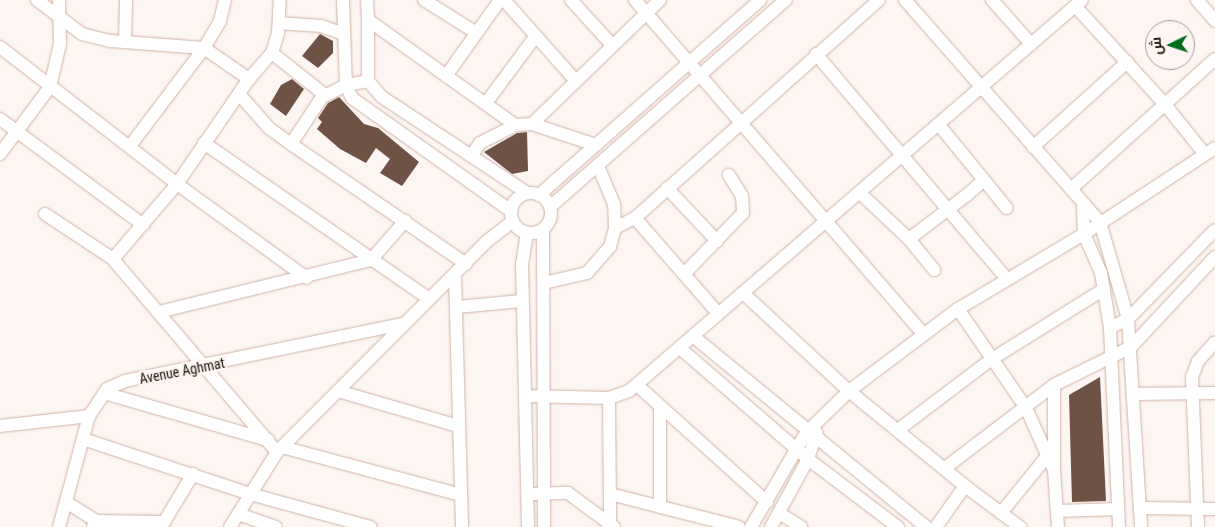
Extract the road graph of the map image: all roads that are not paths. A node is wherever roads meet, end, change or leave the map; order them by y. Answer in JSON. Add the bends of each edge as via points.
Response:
{"nodes":[{"id":1,"x":37,"y":0,"type":"edge"},
{"id":2,"x":60,"y":0,"type":"edge"},
{"id":3,"x":126,"y":0,"type":"edge"},
{"id":4,"x":225,"y":0,"type":"edge"},
{"id":5,"x":280,"y":0,"type":"edge"},
{"id":6,"x":343,"y":0,"type":"edge"},
{"id":7,"x":367,"y":0,"type":"edge"},
{"id":8,"x":424,"y":0,"type":"edge"},
{"id":9,"x":500,"y":0,"type":"edge"},
{"id":10,"x":504,"y":0,"type":"edge"},
{"id":11,"x":571,"y":0,"type":"edge"},
{"id":12,"x":635,"y":0,"type":"edge"},
{"id":13,"x":660,"y":0,"type":"edge"},
{"id":14,"x":759,"y":0,"type":"edge"},
{"id":15,"x":786,"y":0,"type":"edge"},
{"id":16,"x":879,"y":0,"type":"edge"},
{"id":17,"x":905,"y":0,"type":"edge"},
{"id":18,"x":992,"y":0,"type":"edge"},
{"id":19,"x":1197,"y":0,"type":"edge"},
{"id":20,"x":1079,"y":3,"type":"edge"},
{"id":21,"x":646,"y":13,"type":"junction"},
{"id":22,"x":60,"y":18,"type":"junction"},
{"id":23,"x":368,"y":20,"type":"junction"},
{"id":24,"x":1215,"y":22,"type":"edge"},
{"id":25,"x":279,"y":23,"type":"junction"},
{"id":26,"x":475,"y":32,"type":"junction"},
{"id":27,"x":344,"y":34,"type":"junction"},
{"id":28,"x":535,"y":37,"type":"junction"},
{"id":29,"x":125,"y":42,"type":"junction"},
{"id":30,"x":611,"y":44,"type":"junction"},
{"id":31,"x":1030,"y":44,"type":"junction"},
{"id":32,"x":0,"y":47,"type":"edge"},
{"id":33,"x":204,"y":48,"type":"junction"},
{"id":34,"x":272,"y":53,"type":"junction"},
{"id":35,"x":816,"y":54,"type":"junction"},
{"id":36,"x":1215,"y":59,"type":"edge"},
{"id":37,"x":690,"y":62,"type":"junction"},
{"id":38,"x":1127,"y":62,"type":"junction"},
{"id":39,"x":702,"y":74,"type":"junction"},
{"id":40,"x":446,"y":76,"type":"junction"},
{"id":41,"x":249,"y":79,"type":"junction"},
{"id":42,"x":575,"y":80,"type":"junction"},
{"id":43,"x":368,"y":81,"type":"junction"},
{"id":44,"x":346,"y":85,"type":"junction"},
{"id":45,"x":50,"y":87,"type":"junction"},
{"id":46,"x":981,"y":87,"type":"junction"},
{"id":47,"x":239,"y":94,"type":"junction"},
{"id":48,"x":325,"y":94,"type":"junction"},
{"id":49,"x":1163,"y":102,"type":"junction"},
{"id":50,"x":486,"y":103,"type":"junction"},
{"id":51,"x":0,"y":119,"type":"edge"},
{"id":52,"x":741,"y":120,"type":"junction"},
{"id":53,"x":532,"y":124,"type":"junction"},
{"id":54,"x":515,"y":125,"type":"junction"},
{"id":55,"x":939,"y":125,"type":"junction"},
{"id":56,"x":16,"y":132,"type":"junction"},
{"id":57,"x":204,"y":143,"type":"junction"},
{"id":58,"x":291,"y":144,"type":"junction"},
{"id":59,"x":596,"y":145,"type":"junction"},
{"id":60,"x":130,"y":146,"type":"junction"},
{"id":61,"x":1032,"y":147,"type":"junction"},
{"id":62,"x":1210,"y":150,"type":"edge"},
{"id":63,"x":0,"y":154,"type":"edge"},
{"id":64,"x":470,"y":156,"type":"junction"},
{"id":65,"x":903,"y":157,"type":"junction"},
{"id":66,"x":598,"y":166,"type":"junction"},
{"id":67,"x":729,"y":175,"type":"dead end"},
{"id":68,"x":984,"y":180,"type":"junction"},
{"id":69,"x":177,"y":184,"type":"junction"},
{"id":70,"x":667,"y":188,"type":"junction"},
{"id":71,"x":1071,"y":189,"type":"junction"},
{"id":72,"x":860,"y":193,"type":"junction"},
{"id":73,"x":533,"y":194,"type":"junction"},
{"id":74,"x":1083,"y":206,"type":"junction"},
{"id":75,"x":550,"y":207,"type":"junction"},
{"id":76,"x":1008,"y":208,"type":"dead end"},
{"id":77,"x":947,"y":209,"type":"junction"},
{"id":78,"x":44,"y":214,"type":"dead end"},
{"id":79,"x":512,"y":216,"type":"junction"},
{"id":80,"x":635,"y":218,"type":"junction"},
{"id":81,"x":826,"y":221,"type":"junction"},
{"id":82,"x":405,"y":222,"type":"junction"},
{"id":83,"x":1100,"y":222,"type":"junction"},
{"id":84,"x":143,"y":225,"type":"junction"},
{"id":85,"x":615,"y":228,"type":"junction"},
{"id":86,"x":543,"y":229,"type":"junction"},
{"id":87,"x":1215,"y":230,"type":"edge"},
{"id":88,"x":527,"y":233,"type":"junction"},
{"id":89,"x":1084,"y":234,"type":"junction"},
{"id":90,"x":909,"y":239,"type":"junction"},
{"id":91,"x":717,"y":241,"type":"junction"},
{"id":92,"x":1215,"y":258,"type":"edge"},
{"id":93,"x":113,"y":259,"type":"junction"},
{"id":94,"x":371,"y":260,"type":"junction"},
{"id":95,"x":466,"y":264,"type":"junction"},
{"id":96,"x":934,"y":270,"type":"dead end"},
{"id":97,"x":684,"y":274,"type":"junction"},
{"id":98,"x":455,"y":276,"type":"junction"},
{"id":99,"x":307,"y":278,"type":"junction"},
{"id":100,"x":1007,"y":279,"type":"junction"},
{"id":101,"x":544,"y":283,"type":"junction"},
{"id":102,"x":1104,"y":289,"type":"junction"},
{"id":103,"x":743,"y":293,"type":"junction"},
{"id":104,"x":429,"y":299,"type":"junction"},
{"id":105,"x":522,"y":301,"type":"junction"},
{"id":106,"x":457,"y":308,"type":"junction"},
{"id":107,"x":958,"y":309,"type":"junction"},
{"id":108,"x":159,"y":312,"type":"junction"},
{"id":109,"x":718,"y":314,"type":"junction"},
{"id":110,"x":1128,"y":319,"type":"junction"},
{"id":111,"x":403,"y":324,"type":"junction"},
{"id":112,"x":1110,"y":328,"type":"junction"},
{"id":113,"x":922,"y":333,"type":"junction"},
{"id":114,"x":694,"y":337,"type":"junction"},
{"id":115,"x":1215,"y":342,"type":"edge"},
{"id":116,"x":1131,"y":347,"type":"junction"},
{"id":117,"x":681,"y":349,"type":"junction"},
{"id":118,"x":1110,"y":355,"type":"junction"},
{"id":119,"x":992,"y":359,"type":"junction"},
{"id":120,"x":204,"y":368,"type":"junction"},
{"id":121,"x":637,"y":385,"type":"junction"},
{"id":122,"x":1054,"y":385,"type":"junction"},
{"id":123,"x":849,"y":391,"type":"junction"},
{"id":124,"x":338,"y":392,"type":"junction"},
{"id":125,"x":104,"y":393,"type":"junction"},
{"id":126,"x":1192,"y":393,"type":"junction"},
{"id":127,"x":1215,"y":393,"type":"edge"},
{"id":128,"x":1134,"y":394,"type":"junction"},
{"id":129,"x":525,"y":396,"type":"junction"},
{"id":130,"x":541,"y":397,"type":"junction"},
{"id":131,"x":609,"y":398,"type":"junction"},
{"id":132,"x":660,"y":406,"type":"junction"},
{"id":133,"x":1026,"y":408,"type":"junction"},
{"id":134,"x":89,"y":416,"type":"junction"},
{"id":135,"x":0,"y":426,"type":"edge"},
{"id":136,"x":458,"y":426,"type":"junction"},
{"id":137,"x":898,"y":430,"type":"junction"},
{"id":138,"x":811,"y":437,"type":"junction"},
{"id":139,"x":83,"y":439,"type":"junction"},
{"id":140,"x":268,"y":440,"type":"junction"},
{"id":141,"x":796,"y":448,"type":"junction"},
{"id":142,"x":280,"y":449,"type":"junction"},
{"id":143,"x":1048,"y":455,"type":"junction"},
{"id":144,"x":808,"y":459,"type":"junction"},
{"id":145,"x":945,"y":468,"type":"junction"},
{"id":146,"x":1054,"y":470,"type":"junction"},
{"id":147,"x":193,"y":474,"type":"junction"},
{"id":148,"x":965,"y":486,"type":"junction"},
{"id":149,"x":544,"y":493,"type":"junction"},
{"id":150,"x":250,"y":494,"type":"junction"},
{"id":151,"x":527,"y":494,"type":"junction"},
{"id":152,"x":610,"y":494,"type":"junction"},
{"id":153,"x":461,"y":495,"type":"junction"},
{"id":154,"x":66,"y":502,"type":"junction"},
{"id":155,"x":767,"y":502,"type":"junction"},
{"id":156,"x":660,"y":507,"type":"junction"},
{"id":157,"x":1140,"y":508,"type":"junction"},
{"id":158,"x":1118,"y":509,"type":"junction"},
{"id":159,"x":1198,"y":509,"type":"junction"},
{"id":160,"x":1215,"y":509,"type":"edge"},
{"id":161,"x":1057,"y":511,"type":"junction"},
{"id":162,"x":779,"y":513,"type":"junction"},
{"id":163,"x":1001,"y":513,"type":"junction"},
{"id":164,"x":238,"y":514,"type":"junction"},
{"id":165,"x":94,"y":524,"type":"edge"},
{"id":166,"x":889,"y":524,"type":"edge"},
{"id":167,"x":163,"y":525,"type":"edge"},
{"id":168,"x":612,"y":525,"type":"edge"},
{"id":169,"x":59,"y":527,"type":"edge"},
{"id":170,"x":230,"y":527,"type":"edge"},
{"id":171,"x":276,"y":527,"type":"edge"},
{"id":172,"x":371,"y":527,"type":"edge"},
{"id":173,"x":462,"y":527,"type":"edge"},
{"id":174,"x":528,"y":527,"type":"edge"},
{"id":175,"x":544,"y":527,"type":"edge"},
{"id":176,"x":739,"y":527,"type":"edge"},
{"id":177,"x":751,"y":527,"type":"edge"},
{"id":178,"x":771,"y":527,"type":"edge"},
{"id":179,"x":801,"y":527,"type":"edge"},
{"id":180,"x":926,"y":527,"type":"edge"},
{"id":181,"x":936,"y":527,"type":"edge"},
{"id":182,"x":1020,"y":527,"type":"edge"},
{"id":183,"x":1058,"y":527,"type":"edge"},
{"id":184,"x":1119,"y":527,"type":"edge"},
{"id":185,"x":1141,"y":527,"type":"edge"},
{"id":186,"x":1198,"y":527,"type":"edge"}],
"edges":[{"from":1,"to":22,"type":"street"},
{"from":2,"to":22,"type":"street"},
{"from":3,"to":29,"type":"street"},
{"from":4,"to":33,"type":"street","via":[[220,21]]},
{"from":5,"to":25,"type":"street"},
{"from":6,"to":27,"type":"street"},
{"from":7,"to":23,"type":"street"},
{"from":8,"to":26,"type":"street"},
{"from":9,"to":26,"type":"street"},
{"from":10,"to":28,"type":"street"},
{"from":11,"to":30,"type":"street"},
{"from":12,"to":21,"type":"street"},
{"from":13,"to":21,"type":"street"},
{"from":14,"to":37,"type":"street"},
{"from":15,"to":39,"type":"street"},
{"from":16,"to":35,"type":"street"},
{"from":17,"to":46,"type":"street"},
{"from":18,"to":31,"type":"street"},
{"from":19,"to":24,"type":"street"},
{"from":20,"to":31,"type":"street"},
{"from":20,"to":38,"type":"street"},
{"from":21,"to":30,"type":"street"},
{"from":21,"to":37,"type":"street"},
{"from":22,"to":29,"type":"street","via":[[82,34]]},
{"from":22,"to":45,"type":"street","via":[[59,52]]},
{"from":23,"to":40,"type":"street"},
{"from":23,"to":43,"type":"street"},
{"from":25,"to":27,"type":"street","via":[[321,26]]},
{"from":25,"to":34,"type":"street"},
{"from":26,"to":40,"type":"street"},
{"from":27,"to":44,"type":"street"},
{"from":28,"to":42,"type":"street"},
{"from":28,"to":50,"type":"street"},
{"from":29,"to":33,"type":"street"},
{"from":30,"to":42,"type":"street"},
{"from":31,"to":46,"type":"street"},
{"from":32,"to":45,"type":"street"},
{"from":33,"to":41,"type":"street"},
{"from":33,"to":60,"type":"street"},
{"from":34,"to":41,"type":"street"},
{"from":34,"to":48,"type":"street"},
{"from":35,"to":52,"type":"street"},
{"from":35,"to":65,"type":"street"},
{"from":36,"to":49,"type":"street"},
{"from":37,"to":39,"type":"street"},
{"from":37,"to":59,"type":"street"},
{"from":38,"to":49,"type":"street"},
{"from":38,"to":61,"type":"street"},
{"from":39,"to":52,"type":"street"},
{"from":39,"to":66,"type":"street"},
{"from":40,"to":50,"type":"street"},
{"from":41,"to":47,"type":"street"},
{"from":42,"to":53,"type":"street"},
{"from":43,"to":44,"type":"street"},
{"from":43,"to":64,"type":"street","via":[[375,92]]},
{"from":44,"to":48,"type":"street"},
{"from":44,"to":79,"type":"street","via":[[356,102]]},
{"from":45,"to":56,"type":"street"},
{"from":45,"to":60,"type":"street"},
{"from":46,"to":55,"type":"street"},
{"from":46,"to":61,"type":"street"},
{"from":47,"to":57,"type":"street"},
{"from":47,"to":58,"type":"street","via":[[269,128]]},
{"from":48,"to":58,"type":"street","via":[[311,110]]},
{"from":49,"to":62,"type":"street"},
{"from":49,"to":71,"type":"street"},
{"from":50,"to":54,"type":"street"},
{"from":51,"to":56,"type":"street"},
{"from":52,"to":70,"type":"street"},
{"from":52,"to":81,"type":"street"},
{"from":53,"to":54,"type":"street"},
{"from":53,"to":59,"type":"street"},
{"from":54,"to":64,"type":"street","via":[[480,143]]},
{"from":55,"to":65,"type":"street"},
{"from":55,"to":68,"type":"street"},
{"from":56,"to":63,"type":"street"},
{"from":56,"to":84,"type":"street"},
{"from":57,"to":69,"type":"street"},
{"from":57,"to":94,"type":"street"},
{"from":58,"to":82,"type":"street"},
{"from":59,"to":73,"type":"street"},
{"from":60,"to":69,"type":"street"},
{"from":61,"to":71,"type":"street"},
{"from":62,"to":83,"type":"street"},
{"from":64,"to":73,"type":"street"},
{"from":65,"to":72,"type":"street"},
{"from":65,"to":77,"type":"street"},
{"from":66,"to":75,"type":"street"},
{"from":66,"to":85,"type":"street","via":[[609,185]]},
{"from":67,"to":91,"type":"street","via":[[744,206],[741,218]]},
{"from":68,"to":76,"type":"street"},
{"from":68,"to":77,"type":"street"},
{"from":69,"to":84,"type":"street"},
{"from":69,"to":99,"type":"street"},
{"from":70,"to":80,"type":"street"},
{"from":70,"to":91,"type":"street"},
{"from":71,"to":74,"type":"street"},
{"from":72,"to":81,"type":"street"},
{"from":72,"to":90,"type":"street"},
{"from":73,"to":75,"type":"street"},
{"from":73,"to":79,"type":"street","via":[[516,200]]},
{"from":74,"to":83,"type":"street"},
{"from":74,"to":89,"type":"street"},
{"from":75,"to":86,"type":"street","via":[[550,218]]},
{"from":77,"to":90,"type":"street"},
{"from":77,"to":100,"type":"street"},
{"from":78,"to":93,"type":"street"},
{"from":79,"to":88,"type":"street"},
{"from":79,"to":95,"type":"street"},
{"from":80,"to":85,"type":"street"},
{"from":80,"to":97,"type":"street"},
{"from":81,"to":103,"type":"street"},
{"from":81,"to":113,"type":"street"},
{"from":82,"to":94,"type":"street"},
{"from":82,"to":95,"type":"street"},
{"from":83,"to":89,"type":"street"},
{"from":83,"to":110,"type":"street"},
{"from":84,"to":93,"type":"street"},
{"from":85,"to":101,"type":"street","via":[[603,260],[587,273]]},
{"from":86,"to":88,"type":"street"},
{"from":86,"to":101,"type":"street"},
{"from":87,"to":110,"type":"street"},
{"from":88,"to":105,"type":"street","via":[[522,263]]},
{"from":89,"to":100,"type":"street"},
{"from":89,"to":102,"type":"street","via":[[1096,257]]},
{"from":90,"to":96,"type":"street"},
{"from":91,"to":97,"type":"street"},
{"from":92,"to":116,"type":"street"},
{"from":93,"to":108,"type":"street"},
{"from":94,"to":99,"type":"street"},
{"from":94,"to":104,"type":"street"},
{"from":95,"to":98,"type":"street"},
{"from":97,"to":109,"type":"street"},
{"from":98,"to":104,"type":"street"},
{"from":98,"to":106,"type":"street"},
{"from":99,"to":108,"type":"street"},
{"from":100,"to":107,"type":"street"},
{"from":101,"to":130,"type":"street"},
{"from":102,"to":112,"type":"street"},
{"from":102,"to":119,"type":"street"},
{"from":103,"to":109,"type":"street"},
{"from":103,"to":123,"type":"street"},
{"from":104,"to":111,"type":"street"},
{"from":105,"to":106,"type":"street"},
{"from":105,"to":129,"type":"street"},
{"from":106,"to":136,"type":"street"},
{"from":107,"to":113,"type":"street"},
{"from":107,"to":119,"type":"street"},
{"from":108,"to":120,"type":"street"},
{"from":109,"to":114,"type":"street"},
{"from":110,"to":112,"type":"street"},
{"from":110,"to":116,"type":"street"},
{"from":111,"to":120,"type":"street","name":"Avenue Aghmat"},
{"from":111,"to":124,"type":"street"},
{"from":112,"to":118,"type":"street"},
{"from":113,"to":123,"type":"street"},
{"from":114,"to":117,"type":"street"},
{"from":114,"to":138,"type":"street"},
{"from":115,"to":126,"type":"street","via":[[1193,368]]},
{"from":116,"to":118,"type":"street"},
{"from":116,"to":128,"type":"street"},
{"from":117,"to":121,"type":"street"},
{"from":117,"to":141,"type":"street"},
{"from":118,"to":122,"type":"street"},
{"from":118,"to":158,"type":"street"},
{"from":119,"to":133,"type":"street"},
{"from":119,"to":137,"type":"street"},
{"from":120,"to":125,"type":"street","name":"Avenue Aghmat","via":[[125,381]]},
{"from":120,"to":140,"type":"street"},
{"from":121,"to":131,"type":"street"},
{"from":121,"to":132,"type":"street"},
{"from":122,"to":133,"type":"street"},
{"from":122,"to":146,"type":"street"},
{"from":123,"to":137,"type":"street"},
{"from":123,"to":138,"type":"street","via":[[819,422]]},
{"from":124,"to":136,"type":"street"},
{"from":124,"to":142,"type":"street"},
{"from":125,"to":134,"type":"street","name":"Avenue Aghmat"},
{"from":125,"to":140,"type":"street"},
{"from":126,"to":127,"type":"street"},
{"from":126,"to":128,"type":"street"},
{"from":126,"to":159,"type":"street"},
{"from":128,"to":157,"type":"street"},
{"from":129,"to":130,"type":"street"},
{"from":129,"to":151,"type":"street"},
{"from":130,"to":131,"type":"street"},
{"from":130,"to":149,"type":"street"},
{"from":131,"to":152,"type":"street"},
{"from":132,"to":155,"type":"street"},
{"from":132,"to":156,"type":"street"},
{"from":133,"to":143,"type":"street"},
{"from":133,"to":145,"type":"street"},
{"from":134,"to":135,"type":"street"},
{"from":134,"to":139,"type":"street","name":"Avenue Aghmat"},
{"from":136,"to":153,"type":"street"},
{"from":137,"to":145,"type":"street"},
{"from":138,"to":141,"type":"street"},
{"from":138,"to":144,"type":"street"},
{"from":138,"to":180,"type":"street"},
{"from":139,"to":147,"type":"street"},
{"from":139,"to":154,"type":"street","name":"Avenue Aghmat"},
{"from":140,"to":142,"type":"street"},
{"from":141,"to":144,"type":"street"},
{"from":141,"to":155,"type":"street"},
{"from":142,"to":150,"type":"street"},
{"from":142,"to":153,"type":"street"},
{"from":143,"to":146,"type":"street"},
{"from":143,"to":163,"type":"street"},
{"from":144,"to":162,"type":"street"},
{"from":144,"to":166,"type":"street"},
{"from":145,"to":148,"type":"street"},
{"from":146,"to":161,"type":"street"},
{"from":147,"to":150,"type":"street"},
{"from":147,"to":167,"type":"street"},
{"from":148,"to":163,"type":"street"},
{"from":148,"to":181,"type":"street"},
{"from":149,"to":151,"type":"street"},
{"from":149,"to":168,"type":"street","via":[[568,493]]},
{"from":149,"to":175,"type":"street"},
{"from":150,"to":164,"type":"street"},
{"from":150,"to":172,"type":"street"},
{"from":151,"to":174,"type":"street"},
{"from":152,"to":156,"type":"street"},
{"from":152,"to":168,"type":"street"},
{"from":153,"to":173,"type":"street"},
{"from":154,"to":165,"type":"street"},
{"from":154,"to":169,"type":"street","name":"Avenue Aghmat"},
{"from":155,"to":177,"type":"street"},
{"from":156,"to":176,"type":"street"},
{"from":157,"to":159,"type":"street"},
{"from":157,"to":185,"type":"street"},
{"from":158,"to":161,"type":"street"},
{"from":158,"to":184,"type":"street"},
{"from":159,"to":160,"type":"street"},
{"from":159,"to":186,"type":"street"},
{"from":161,"to":183,"type":"street"},
{"from":162,"to":178,"type":"street"},
{"from":162,"to":179,"type":"street"},
{"from":163,"to":182,"type":"street"},
{"from":164,"to":170,"type":"street"},
{"from":164,"to":171,"type":"street"},
{"from":165,"to":167,"type":"street"}]}
